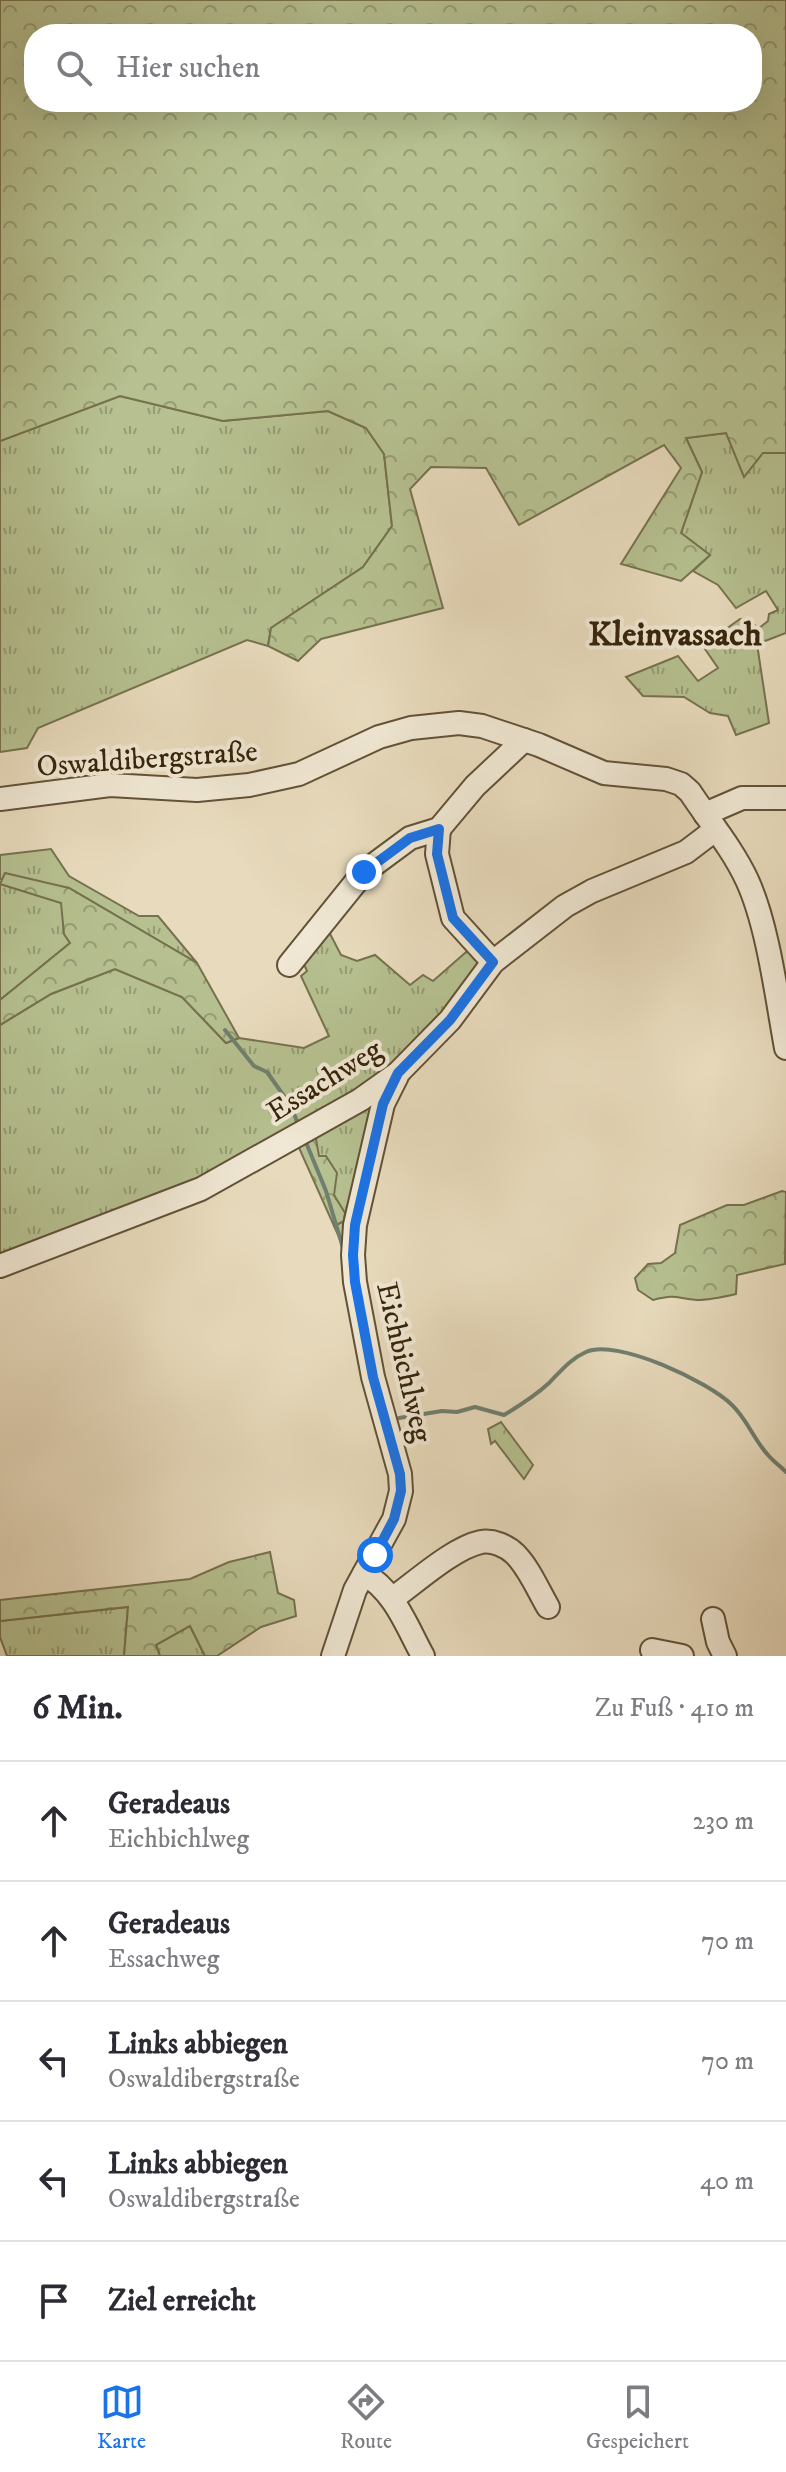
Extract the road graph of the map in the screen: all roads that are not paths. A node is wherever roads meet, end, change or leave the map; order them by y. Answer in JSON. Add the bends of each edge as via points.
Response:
{"nodes":[{"id":1,"x":524,"y":740,"type":"junction"},
{"id":2,"x":786,"y":798,"type":"edge"},
{"id":3,"x":0,"y":799,"type":"edge"},
{"id":4,"x":710,"y":822,"type":"junction"},
{"id":5,"x":439,"y":829,"type":"junction"},
{"id":6,"x":493,"y":962,"type":"junction"},
{"id":7,"x":289,"y":965,"type":"dead end"},
{"id":8,"x":786,"y":1048,"type":"edge"},
{"id":9,"x":398,"y":1073,"type":"junction"},
{"id":10,"x":0,"y":1266,"type":"edge"},
{"id":11,"x":364,"y":1574,"type":"junction"},
{"id":12,"x":392,"y":1599,"type":"junction"},
{"id":13,"x":548,"y":1607,"type":"dead end"},
{"id":14,"x":713,"y":1619,"type":"dead end"},
{"id":15,"x":652,"y":1650,"type":"dead end"},
{"id":16,"x":333,"y":1656,"type":"edge"},
{"id":17,"x":423,"y":1656,"type":"edge"},
{"id":18,"x":682,"y":1656,"type":"edge"},
{"id":19,"x":725,"y":1656,"type":"edge"}],
"edges":[{"from":1,"to":3,"type":"street","name":"Oswaldibergstraße","via":[[482,726],[437,724],[379,737],[299,774],[249,785],[197,790],[110,785]]},
{"from":1,"to":4,"type":"street","name":"Oswaldibergstraße","via":[[604,773],[681,784]]},
{"from":1,"to":5,"type":"street"},
{"from":2,"to":4,"type":"street","name":"Essachweg","via":[[742,798]]},
{"from":4,"to":6,"type":"street","name":"Essachweg","via":[[686,852],[578,899]]},
{"from":4,"to":8,"type":"street","name":"Oswaldibergstraße","via":[[748,883],[759,915]]},
{"from":5,"to":6,"type":"street","via":[[437,854],[453,918]]},
{"from":5,"to":7,"type":"street","via":[[410,838],[364,872]]},
{"from":6,"to":9,"type":"street","name":"Essachweg","via":[[450,1020]]},
{"from":9,"to":10,"type":"street","name":"Essachweg","via":[[201,1189]]},
{"from":9,"to":11,"type":"street","name":"Eichbichlweg","via":[[383,1104],[355,1225],[355,1282],[401,1491],[394,1519]]},
{"from":11,"to":12,"type":"street","via":[[378,1581]]},
{"from":11,"to":16,"type":"street","name":"Eichbichlweg"},
{"from":12,"to":13,"type":"street","via":[[459,1552],[493,1542],[516,1555]]},
{"from":12,"to":17,"type":"street"},
{"from":14,"to":19,"type":"street"},
{"from":15,"to":18,"type":"street"}]}
